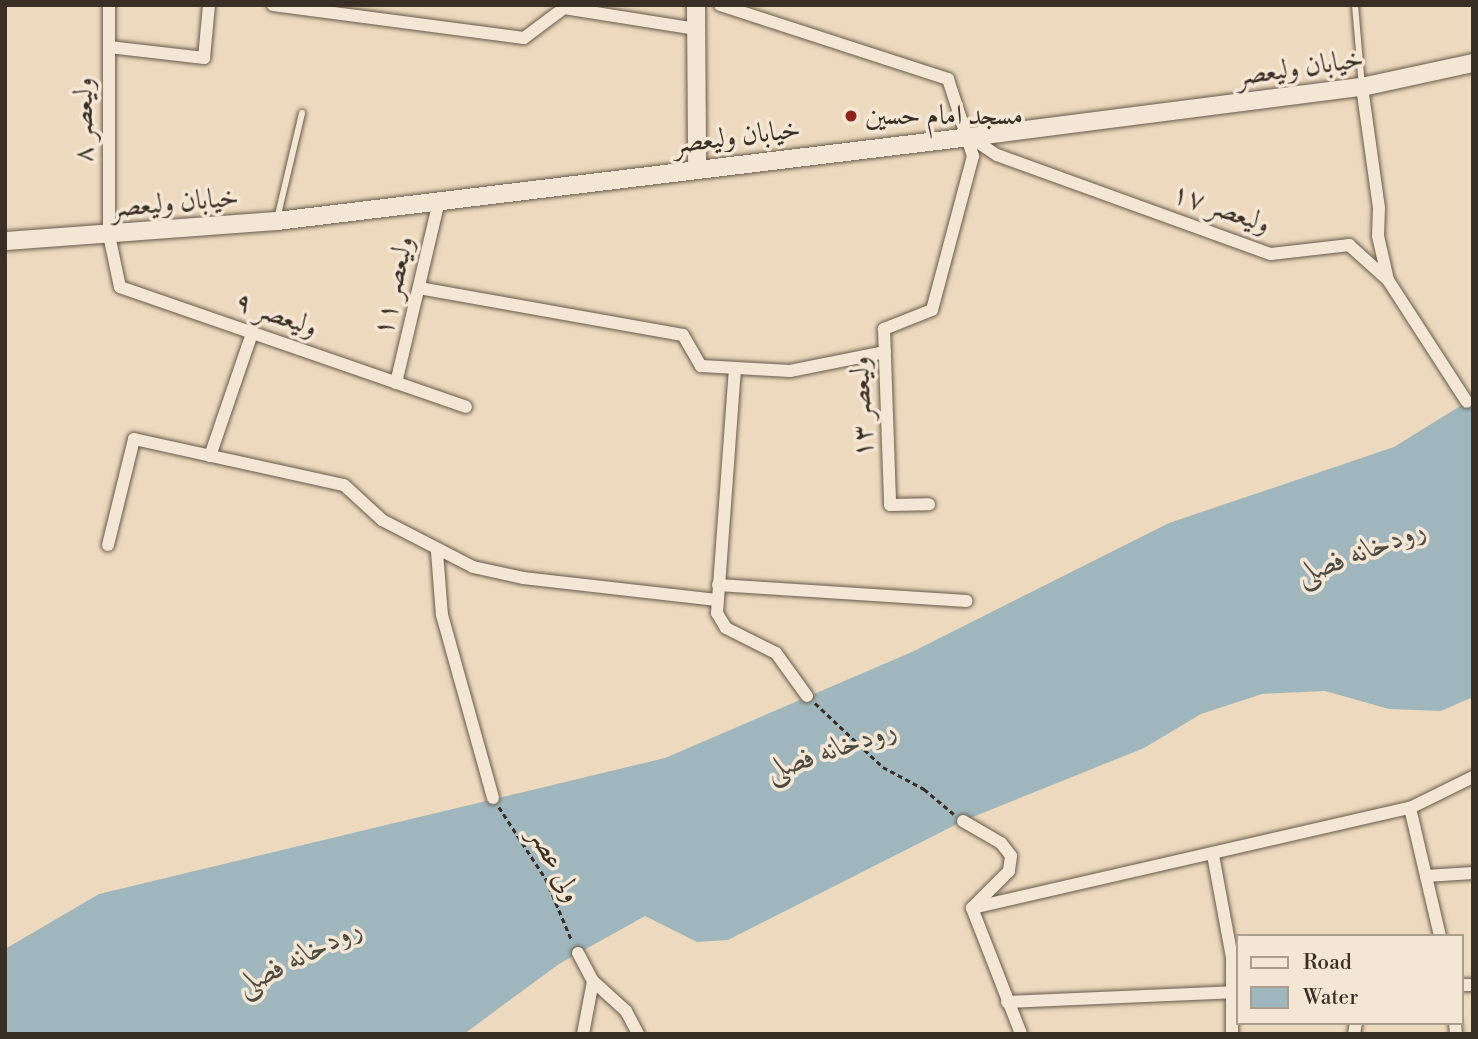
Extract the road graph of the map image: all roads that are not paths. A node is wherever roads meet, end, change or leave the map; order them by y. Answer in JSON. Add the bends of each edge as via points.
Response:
{"nodes":[{"id":1,"x":109,"y":5,"type":"edge"},
{"id":2,"x":209,"y":5,"type":"edge"},
{"id":3,"x":273,"y":5,"type":"edge"},
{"id":4,"x":696,"y":5,"type":"edge"},
{"id":5,"x":720,"y":5,"type":"edge"},
{"id":6,"x":1355,"y":5,"type":"edge"},
{"id":7,"x":289,"y":6,"type":"edge"},
{"id":8,"x":696,"y":29,"type":"junction"},
{"id":9,"x":109,"y":47,"type":"junction"},
{"id":10,"x":1473,"y":63,"type":"edge"},
{"id":11,"x":1362,"y":88,"type":"junction"},
{"id":12,"x":302,"y":113,"type":"dead end"},
{"id":13,"x":970,"y":137,"type":"junction"},
{"id":14,"x":697,"y":168,"type":"junction"},
{"id":15,"x":439,"y":201,"type":"junction"},
{"id":16,"x":277,"y":221,"type":"junction"},
{"id":17,"x":109,"y":235,"type":"junction"},
{"id":18,"x":5,"y":241,"type":"edge"},
{"id":19,"x":1388,"y":280,"type":"junction"},
{"id":20,"x":419,"y":288,"type":"junction"},
{"id":21,"x":252,"y":333,"type":"junction"},
{"id":22,"x":885,"y":352,"type":"junction"},
{"id":23,"x":735,"y":368,"type":"junction"},
{"id":24,"x":396,"y":383,"type":"junction"},
{"id":25,"x":1467,"y":402,"type":"dead end"},
{"id":26,"x":466,"y":407,"type":"dead end"},
{"id":27,"x":210,"y":456,"type":"junction"},
{"id":28,"x":929,"y":504,"type":"dead end"},
{"id":29,"x":108,"y":545,"type":"dead end"},
{"id":30,"x":437,"y":552,"type":"junction"},
{"id":31,"x":718,"y":584,"type":"junction"},
{"id":32,"x":717,"y":600,"type":"junction"},
{"id":33,"x":967,"y":601,"type":"dead end"},
{"id":34,"x":807,"y":696,"type":"road end"},
{"id":35,"x":1473,"y":777,"type":"edge"},
{"id":36,"x":493,"y":798,"type":"road end"},
{"id":37,"x":1410,"y":808,"type":"junction"},
{"id":38,"x":963,"y":821,"type":"road end"},
{"id":39,"x":1213,"y":855,"type":"junction"},
{"id":40,"x":1473,"y":873,"type":"edge"},
{"id":41,"x":1426,"y":876,"type":"junction"},
{"id":42,"x":972,"y":908,"type":"junction"},
{"id":43,"x":1440,"y":934,"type":"edge"},
{"id":44,"x":579,"y":953,"type":"road end"},
{"id":45,"x":1235,"y":958,"type":"edge"},
{"id":46,"x":593,"y":981,"type":"junction"},
{"id":47,"x":1232,"y":992,"type":"junction"},
{"id":48,"x":1007,"y":1002,"type":"junction"},
{"id":49,"x":583,"y":1034,"type":"edge"},
{"id":50,"x":638,"y":1034,"type":"edge"},
{"id":51,"x":1021,"y":1034,"type":"edge"},
{"id":52,"x":1232,"y":1034,"type":"edge"}],
"edges":[{"from":1,"to":9,"type":"street","name":"ولیعصر ۸"},
{"from":2,"to":9,"type":"street","via":[[204,58]]},
{"from":3,"to":7,"type":"street"},
{"from":4,"to":8,"type":"main road"},
{"from":5,"to":13,"type":"street","via":[[948,79]]},
{"from":6,"to":11,"type":"lane"},
{"from":7,"to":8,"type":"street","via":[[524,37],[564,8]]},
{"from":8,"to":14,"type":"main road"},
{"from":9,"to":17,"type":"street","name":"ولیعصر ۸"},
{"from":10,"to":11,"type":"main road","name":"خیابان ولیعصر"},
{"from":11,"to":13,"type":"main road","name":"خیابان ولیعصر"},
{"from":11,"to":19,"type":"street","via":[[1379,208],[1378,236]]},
{"from":12,"to":16,"type":"lane"},
{"from":13,"to":14,"type":"main road","name":"خیابان ولیعصر"},
{"from":13,"to":19,"type":"street","name":"ولیعصر ۱۷","via":[[996,155],[1272,254],[1349,245]]},
{"from":13,"to":22,"type":"street","name":"ولیعصر ۱۳","via":[[973,156],[932,310],[884,329]]},
{"from":14,"to":15,"type":"main road","name":"خیابان ولیعصر"},
{"from":15,"to":16,"type":"main road","name":"خیابان ولیعصر"},
{"from":15,"to":20,"type":"street","name":"ولیعصر ۱۱"},
{"from":16,"to":17,"type":"main road","name":"خیابان ولیعصر"},
{"from":17,"to":18,"type":"main road","name":"خیابان ولیعصر"},
{"from":17,"to":21,"type":"street","name":"ولیعصر ۹","via":[[120,287]]},
{"from":19,"to":25,"type":"street"},
{"from":20,"to":23,"type":"street","via":[[683,335],[701,366]]},
{"from":20,"to":24,"type":"street","name":"ولیعصر ۱۱"},
{"from":21,"to":24,"type":"street","name":"ولیعصر ۹"},
{"from":21,"to":27,"type":"street"},
{"from":22,"to":23,"type":"street","via":[[790,371]]},
{"from":22,"to":28,"type":"street","name":"ولیعصر ۱۳","via":[[890,505]]},
{"from":23,"to":31,"type":"street"},
{"from":24,"to":26,"type":"street","name":"ولیعصر ۹"},
{"from":27,"to":29,"type":"street","via":[[134,439]]},
{"from":27,"to":30,"type":"street","via":[[344,485],[382,520]]},
{"from":30,"to":32,"type":"street","via":[[473,567],[523,578]]},
{"from":30,"to":36,"type":"street","via":[[442,615]]},
{"from":31,"to":32,"type":"street"},
{"from":31,"to":33,"type":"street"},
{"from":32,"to":34,"type":"street","via":[[726,628],[776,653],[793,670]]},
{"from":35,"to":37,"type":"street"},
{"from":37,"to":39,"type":"street"},
{"from":37,"to":41,"type":"street"},
{"from":38,"to":42,"type":"street","via":[[1001,843],[1011,856],[1009,871]]},
{"from":39,"to":42,"type":"street"},
{"from":39,"to":45,"type":"street"},
{"from":40,"to":41,"type":"street"},
{"from":41,"to":43,"type":"street"},
{"from":42,"to":48,"type":"street"},
{"from":44,"to":46,"type":"street"},
{"from":45,"to":47,"type":"street"},
{"from":46,"to":49,"type":"street"},
{"from":46,"to":50,"type":"street","via":[[626,1011]]},
{"from":47,"to":48,"type":"street"},
{"from":47,"to":52,"type":"street"},
{"from":48,"to":51,"type":"street"}]}
